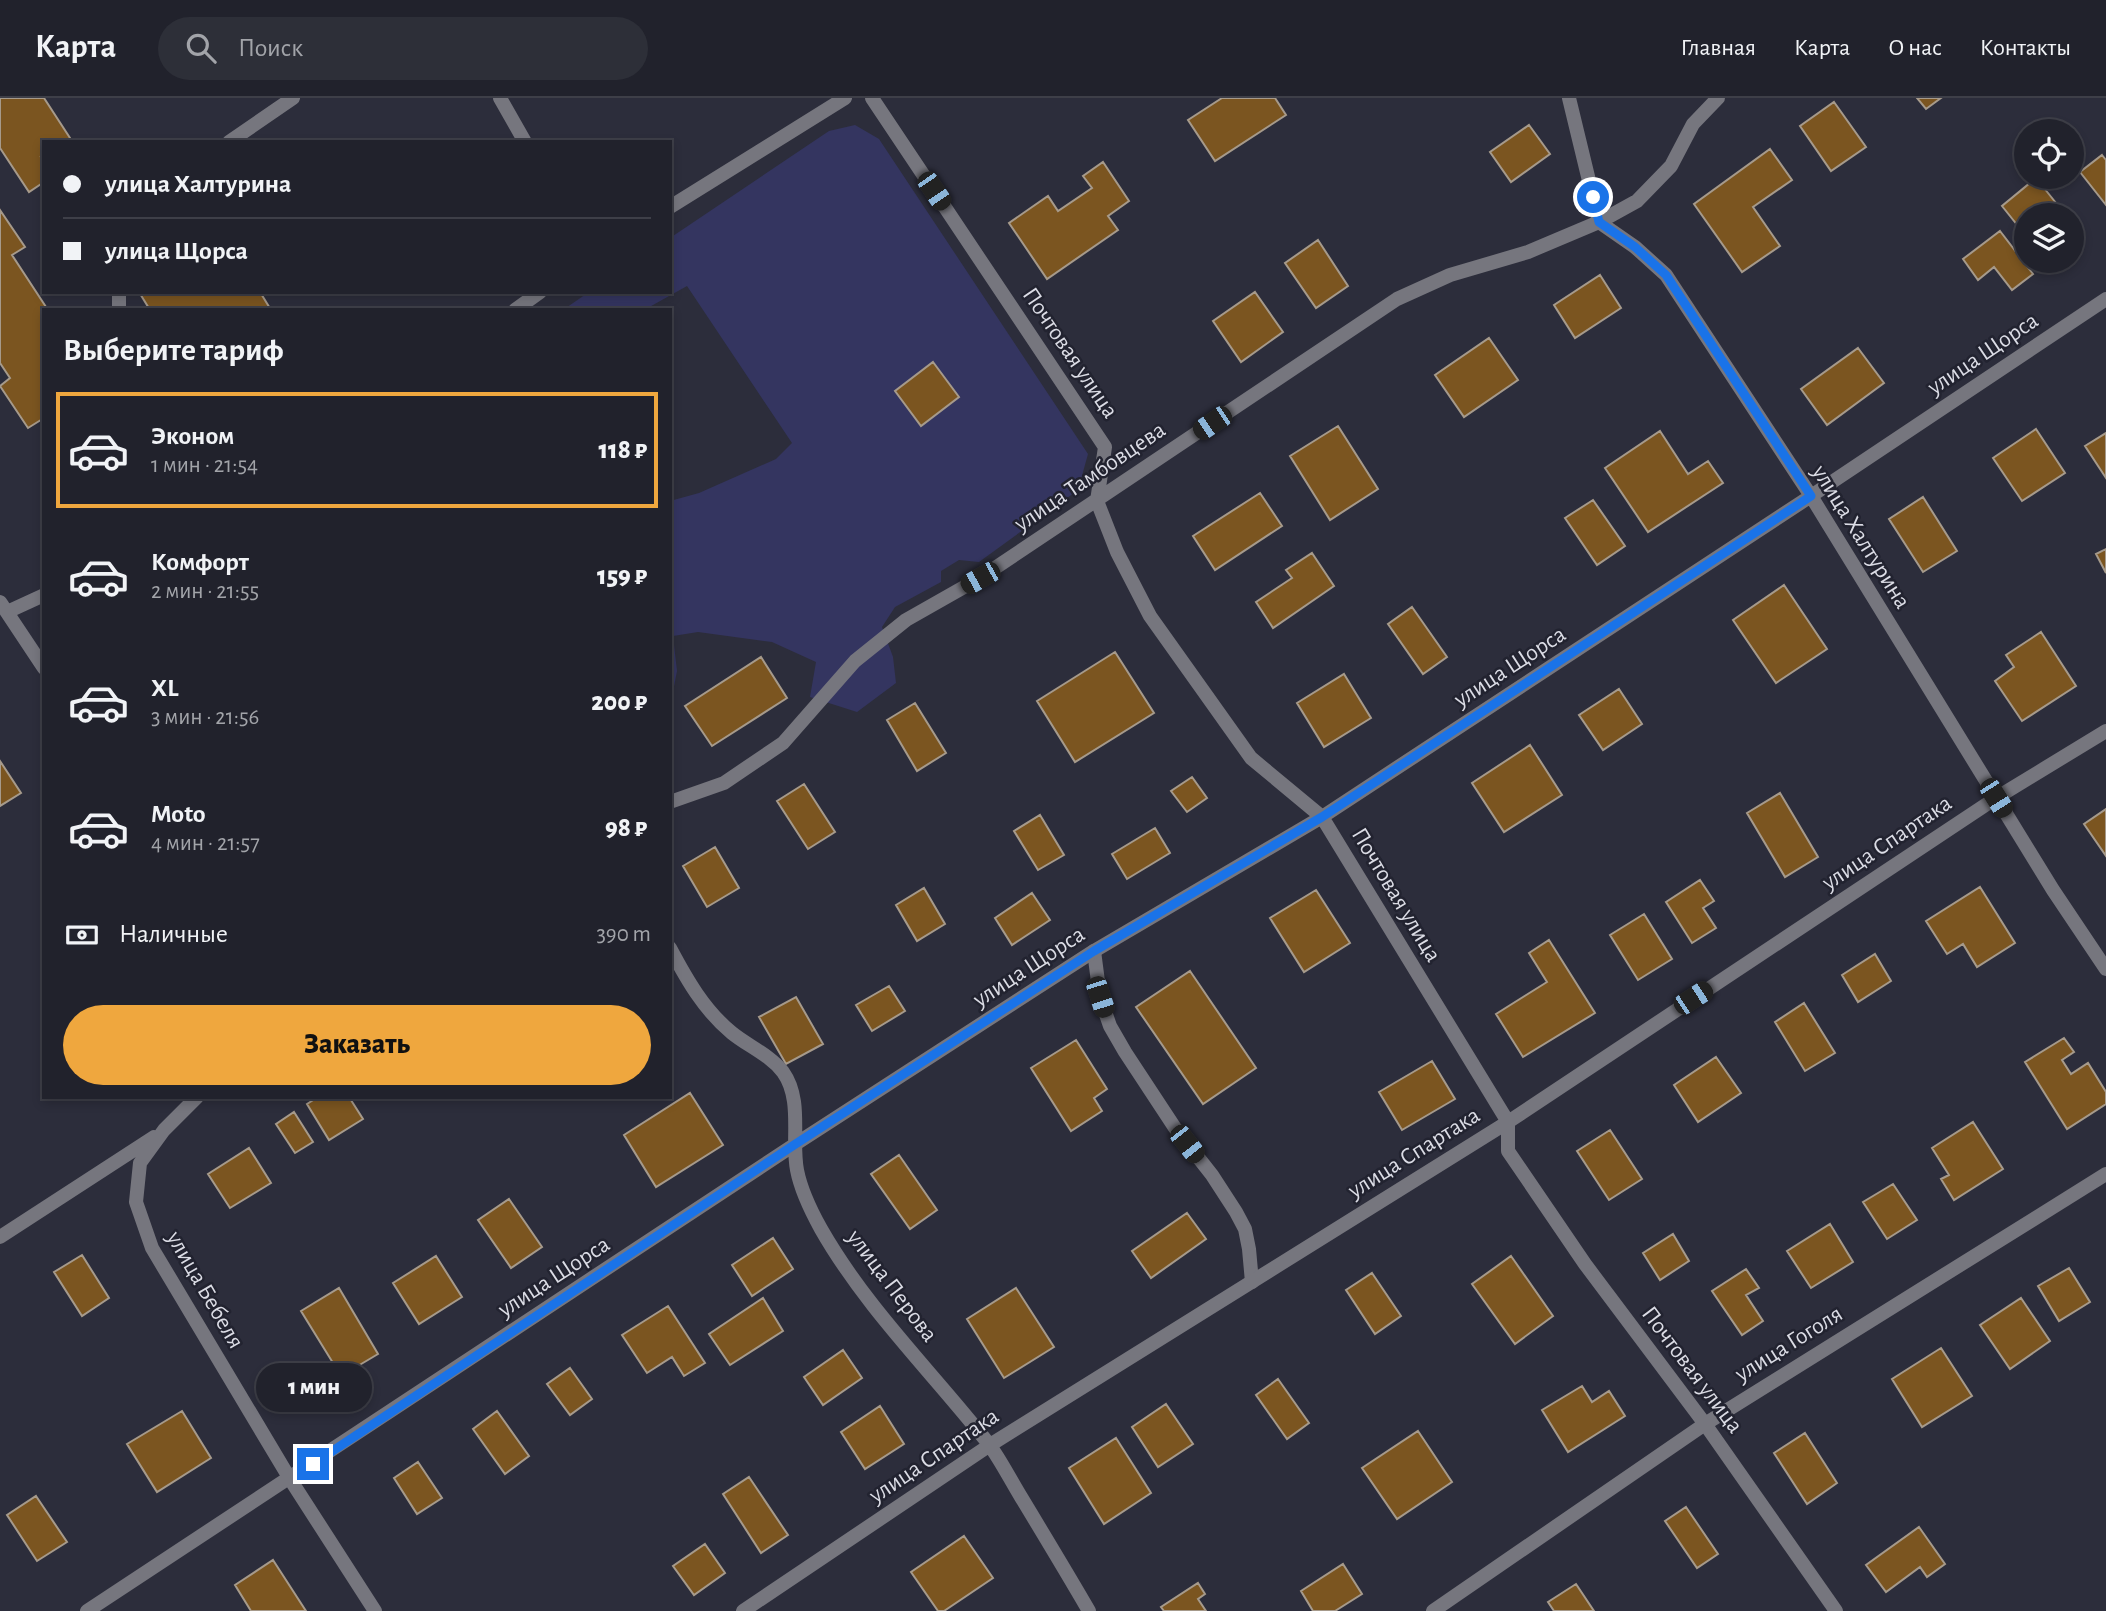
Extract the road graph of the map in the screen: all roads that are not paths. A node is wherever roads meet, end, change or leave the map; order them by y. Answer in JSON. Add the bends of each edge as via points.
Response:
{"nodes":[{"id":1,"x":293,"y":98,"type":"edge"},
{"id":2,"x":500,"y":98,"type":"edge"},
{"id":3,"x":845,"y":98,"type":"edge"},
{"id":4,"x":872,"y":98,"type":"edge"},
{"id":5,"x":1569,"y":98,"type":"edge"},
{"id":6,"x":1717,"y":98,"type":"edge"},
{"id":7,"x":232,"y":140,"type":"edge"},
{"id":8,"x":524,"y":140,"type":"edge"},
{"id":9,"x":672,"y":206,"type":"edge"},
{"id":10,"x":1599,"y":222,"type":"junction"},
{"id":11,"x":537,"y":294,"type":"edge"},
{"id":12,"x":2106,"y":299,"type":"edge"},
{"id":13,"x":518,"y":308,"type":"edge"},
{"id":14,"x":1811,"y":496,"type":"junction"},
{"id":15,"x":1097,"y":501,"type":"junction"},
{"id":16,"x":42,"y":596,"type":"edge"},
{"id":17,"x":4,"y":607,"type":"edge"},
{"id":18,"x":42,"y":665,"type":"edge"},
{"id":19,"x":2106,"y":731,"type":"edge"},
{"id":20,"x":1996,"y":798,"type":"junction"},
{"id":21,"x":672,"y":801,"type":"edge"},
{"id":22,"x":1322,"y":817,"type":"junction"},
{"id":23,"x":1094,"y":951,"type":"junction"},
{"id":24,"x":672,"y":952,"type":"edge"},
{"id":25,"x":2106,"y":970,"type":"edge"},
{"id":26,"x":195,"y":1099,"type":"edge"},
{"id":27,"x":1508,"y":1122,"type":"junction"},
{"id":28,"x":164,"y":1130,"type":"junction"},
{"id":29,"x":794,"y":1145,"type":"junction"},
{"id":30,"x":2106,"y":1174,"type":"edge"},
{"id":31,"x":0,"y":1237,"type":"edge"},
{"id":32,"x":1252,"y":1282,"type":"junction"},
{"id":33,"x":1705,"y":1424,"type":"junction"},
{"id":34,"x":990,"y":1445,"type":"junction"},
{"id":35,"x":290,"y":1479,"type":"junction"},
{"id":36,"x":87,"y":1611,"type":"edge"},
{"id":37,"x":375,"y":1611,"type":"edge"},
{"id":38,"x":743,"y":1611,"type":"edge"},
{"id":39,"x":1089,"y":1611,"type":"edge"},
{"id":40,"x":1433,"y":1611,"type":"edge"},
{"id":41,"x":1836,"y":1611,"type":"edge"}],
"edges":[{"from":1,"to":7,"type":"street"},
{"from":2,"to":8,"type":"street"},
{"from":3,"to":9,"type":"street"},
{"from":4,"to":15,"type":"street","name":"Почтовая улица","via":[[1105,447]]},
{"from":5,"to":10,"type":"street"},
{"from":6,"to":10,"type":"street","name":"улица Тамбовцева","via":[[1693,124],[1671,166],[1637,201]]},
{"from":10,"to":14,"type":"street","name":"улица Халтурина","via":[[1666,275]]},
{"from":10,"to":15,"type":"street","name":"улица Тамбовцева","via":[[1528,252],[1450,275],[1397,299]]},
{"from":11,"to":13,"type":"street"},
{"from":12,"to":14,"type":"street","name":"улица Щорса"},
{"from":14,"to":20,"type":"street","name":"улица Халтурина"},
{"from":14,"to":22,"type":"street","name":"улица Щорса"},
{"from":15,"to":21,"type":"street","name":"улица Тамбовцева","via":[[906,620],[855,660],[783,743],[724,783]]},
{"from":15,"to":22,"type":"street","name":"Почтовая улица","via":[[1150,616],[1235,736],[1251,758]]},
{"from":16,"to":17,"type":"street"},
{"from":17,"to":18,"type":"street"},
{"from":19,"to":20,"type":"street","name":"улица Спартака"},
{"from":20,"to":25,"type":"street","name":"улица Халтурина"},
{"from":20,"to":27,"type":"street","name":"улица Спартака"},
{"from":22,"to":23,"type":"street","name":"улица Щорса"},
{"from":22,"to":27,"type":"street","name":"Почтовая улица"},
{"from":23,"to":29,"type":"street","name":"улица Щорса"},
{"from":23,"to":32,"type":"street","via":[[1100,997],[1110,1026],[1236,1212],[1245,1229]]},
{"from":24,"to":29,"type":"street","name":"улица Перова","via":[[695,993],[715,1017],[783,1072],[796,1113]]},
{"from":26,"to":28,"type":"street","name":"улица Бебеля"},
{"from":27,"to":32,"type":"street","name":"улица Спартака"},
{"from":27,"to":33,"type":"street","name":"Почтовая улица","via":[[1508,1151],[1585,1264]]},
{"from":28,"to":31,"type":"street"},
{"from":28,"to":35,"type":"street","name":"улица Бебеля","via":[[140,1163],[136,1202],[152,1248]]},
{"from":29,"to":34,"type":"street","name":"улица Перова","via":[[803,1192],[855,1283]]},
{"from":29,"to":35,"type":"street","name":"улица Щорса"},
{"from":30,"to":33,"type":"street","name":"улица Гоголя"},
{"from":32,"to":34,"type":"street","name":"улица Спартака"},
{"from":33,"to":40,"type":"street","name":"улица Гоголя"},
{"from":33,"to":41,"type":"street","name":"Почтовая улица"},
{"from":34,"to":38,"type":"street","name":"улица Спартака"},
{"from":34,"to":39,"type":"street","name":"улица Перова"},
{"from":35,"to":36,"type":"street","name":"улица Щорса"},
{"from":35,"to":37,"type":"street","name":"улица Бебеля"}]}
